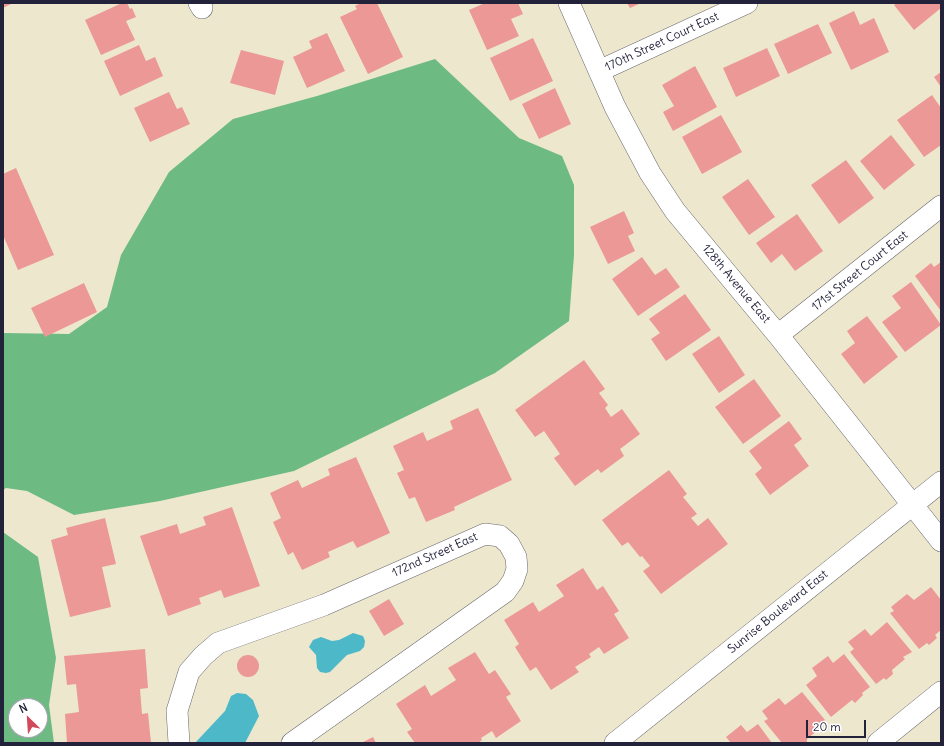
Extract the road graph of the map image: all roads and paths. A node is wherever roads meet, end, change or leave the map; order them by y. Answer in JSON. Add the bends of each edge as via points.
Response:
{"nodes":[{"id":1,"x":569,"y":3,"type":"edge"},
{"id":2,"x":747,"y":3,"type":"edge"},
{"id":3,"x":600,"y":71,"type":"junction"},
{"id":4,"x":941,"y":206,"type":"edge"},
{"id":5,"x":778,"y":335,"type":"junction"},
{"id":6,"x":941,"y":482,"type":"edge"},
{"id":7,"x":912,"y":504,"type":"junction"},
{"id":8,"x":941,"y":541,"type":"edge"},
{"id":9,"x":941,"y":692,"type":"edge"},
{"id":10,"x":179,"y":743,"type":"edge"},
{"id":11,"x":292,"y":743,"type":"edge"},
{"id":12,"x":615,"y":743,"type":"edge"},
{"id":13,"x":878,"y":743,"type":"edge"}],
"edges":[{"from":1,"to":3,"type":"street","name":"128th Avenue East"},
{"from":2,"to":3,"type":"street","name":"170th Street Court East"},
{"from":3,"to":5,"type":"street","name":"128th Avenue East","via":[[615,107],[650,173],[675,211]]},
{"from":4,"to":5,"type":"street","name":"171st Street Court East"},
{"from":5,"to":7,"type":"street","name":"128th Avenue East"},
{"from":6,"to":7,"type":"street","name":"Sunrise Boulevard East"},
{"from":7,"to":8,"type":"street","name":"128th Avenue East"},
{"from":7,"to":12,"type":"street","name":"Sunrise Boulevard East"},
{"from":9,"to":13,"type":"street"},
{"from":10,"to":11,"type":"street","name":"172nd Street East","via":[[177,711],[189,672],[218,643],[324,605],[485,534],[500,536],[509,544],[516,557],[517,569],[513,581],[505,592]]}]}
